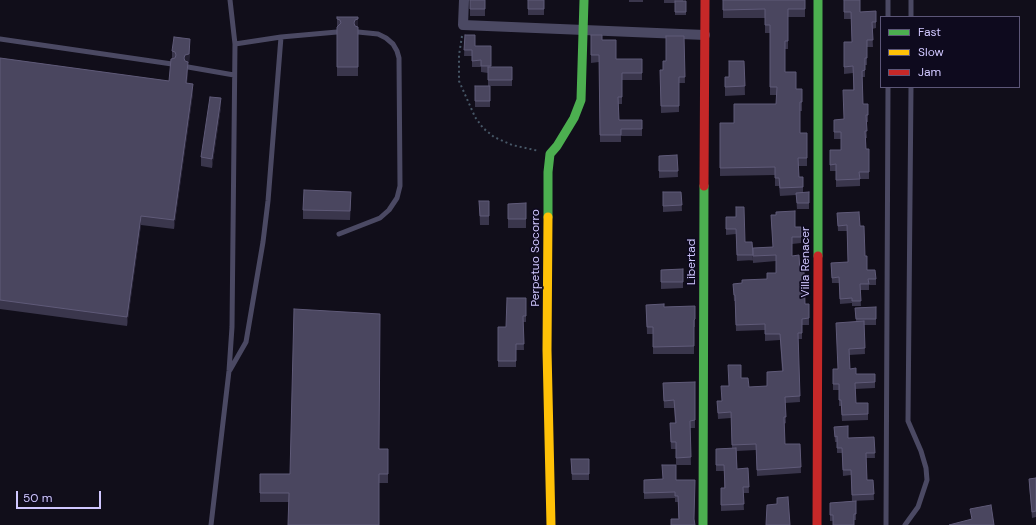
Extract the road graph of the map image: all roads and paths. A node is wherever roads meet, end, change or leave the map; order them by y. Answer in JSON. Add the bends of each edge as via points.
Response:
{"nodes":[{"id":1,"x":230,"y":0,"type":"edge"},
{"id":2,"x":464,"y":0,"type":"edge"},
{"id":3,"x":584,"y":0,"type":"edge"},
{"id":4,"x":705,"y":0,"type":"edge"},
{"id":5,"x":818,"y":0,"type":"edge"},
{"id":6,"x":888,"y":0,"type":"edge"},
{"id":7,"x":912,"y":0,"type":"edge"},
{"id":8,"x":888,"y":16,"type":"edge"},
{"id":9,"x":911,"y":16,"type":"edge"},
{"id":10,"x":463,"y":24,"type":"junction"},
{"id":11,"x":584,"y":30,"type":"junction"},
{"id":12,"x":337,"y":32,"type":"edge"},
{"id":13,"x":358,"y":32,"type":"edge"},
{"id":14,"x":705,"y":35,"type":"junction"},
{"id":15,"x":280,"y":37,"type":"junction"},
{"id":16,"x":0,"y":40,"type":"edge"},
{"id":17,"x":235,"y":44,"type":"junction"},
{"id":18,"x":172,"y":64,"type":"edge"},
{"id":19,"x":188,"y":67,"type":"edge"},
{"id":20,"x":234,"y":74,"type":"junction"},
{"id":21,"x":888,"y":88,"type":"edge"},
{"id":22,"x":911,"y":88,"type":"edge"},
{"id":23,"x":550,"y":154,"type":"junction"},
{"id":24,"x":340,"y":234,"type":"dead end"},
{"id":25,"x":229,"y":371,"type":"junction"},
{"id":26,"x":211,"y":525,"type":"edge"},
{"id":27,"x":551,"y":525,"type":"edge"},
{"id":28,"x":703,"y":525,"type":"edge"},
{"id":29,"x":817,"y":525,"type":"edge"},
{"id":30,"x":886,"y":525,"type":"edge"},
{"id":31,"x":905,"y":525,"type":"edge"}],
"edges":[{"from":1,"to":17,"type":"lane"},
{"from":2,"to":10,"type":"street"},
{"from":3,"to":11,"type":"street"},
{"from":4,"to":14,"type":"street","name":"Libertad"},
{"from":5,"to":29,"type":"street","name":"Villa Renacer"},
{"from":6,"to":8,"type":"lane"},
{"from":7,"to":9,"type":"lane"},
{"from":10,"to":11,"type":"street"},
{"from":10,"to":23,"type":"path","via":[[459,81],[475,117],[494,137]]},
{"from":11,"to":14,"type":"street"},
{"from":11,"to":23,"type":"street","via":[[581,100],[574,118]]},
{"from":12,"to":15,"type":"lane"},
{"from":13,"to":24,"type":"lane","via":[[378,34],[386,38],[393,44],[399,58],[400,186],[397,198],[380,218]]},
{"from":14,"to":28,"type":"street","name":"Libertad"},
{"from":15,"to":17,"type":"lane"},
{"from":15,"to":25,"type":"lane","via":[[263,242],[246,342]]},
{"from":16,"to":18,"type":"lane"},
{"from":17,"to":20,"type":"lane"},
{"from":19,"to":20,"type":"lane"},
{"from":20,"to":25,"type":"lane","via":[[232,327]]},
{"from":21,"to":30,"type":"lane"},
{"from":22,"to":31,"type":"lane","via":[[908,422],[921,451],[927,480],[918,507]]},
{"from":23,"to":27,"type":"street","name":"Perpetuo Socorro","via":[[547,350]]},
{"from":25,"to":26,"type":"lane"}]}
